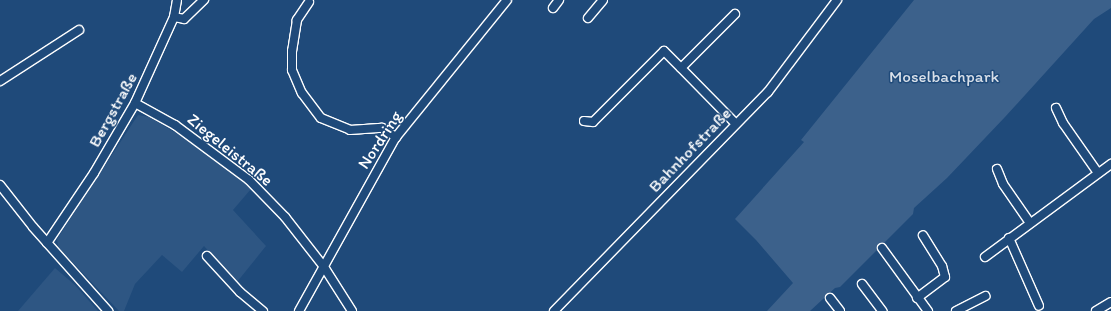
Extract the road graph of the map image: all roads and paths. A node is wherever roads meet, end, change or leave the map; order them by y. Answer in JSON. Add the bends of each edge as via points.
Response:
{"nodes":[{"id":1,"x":177,"y":0,"type":"edge"},
{"id":2,"x":204,"y":0,"type":"edge"},
{"id":3,"x":507,"y":0,"type":"edge"},
{"id":4,"x":559,"y":0,"type":"edge"},
{"id":5,"x":603,"y":0,"type":"edge"},
{"id":6,"x":836,"y":0,"type":"edge"},
{"id":7,"x":309,"y":2,"type":"dead end"},
{"id":8,"x":553,"y":8,"type":"dead end"},
{"id":9,"x":735,"y":14,"type":"dead end"},
{"id":10,"x":174,"y":17,"type":"junction"},
{"id":11,"x":588,"y":18,"type":"dead end"},
{"id":12,"x":79,"y":30,"type":"dead end"},
{"id":13,"x":680,"y":68,"type":"junction"},
{"id":14,"x":0,"y":81,"type":"edge"},
{"id":15,"x":135,"y":104,"type":"junction"},
{"id":16,"x":1056,"y":108,"type":"dead end"},
{"id":17,"x":584,"y":121,"type":"dead end"},
{"id":18,"x":736,"y":124,"type":"junction"},
{"id":19,"x":396,"y":137,"type":"junction"},
{"id":20,"x":1111,"y":164,"type":"edge"},
{"id":21,"x":997,"y":169,"type":"dead end"},
{"id":22,"x":1098,"y":172,"type":"junction"},
{"id":23,"x":0,"y":185,"type":"edge"},
{"id":24,"x":1030,"y":223,"type":"junction"},
{"id":25,"x":923,"y":236,"type":"dead end"},
{"id":26,"x":1009,"y":238,"type":"junction"},
{"id":27,"x":47,"y":243,"type":"junction"},
{"id":28,"x":882,"y":248,"type":"dead end"},
{"id":29,"x":207,"y":256,"type":"dead end"},
{"id":30,"x":985,"y":257,"type":"dead end"},
{"id":31,"x":324,"y":267,"type":"junction"},
{"id":32,"x":862,"y":284,"type":"dead end"},
{"id":33,"x":985,"y":296,"type":"dead end"},
{"id":34,"x":830,"y":298,"type":"dead end"},
{"id":35,"x":918,"y":298,"type":"junction"},
{"id":36,"x":1111,"y":302,"type":"edge"},
{"id":37,"x":1039,"y":306,"type":"dead end"},
{"id":38,"x":108,"y":311,"type":"edge"},
{"id":39,"x":263,"y":311,"type":"edge"},
{"id":40,"x":298,"y":311,"type":"edge"},
{"id":41,"x":352,"y":311,"type":"edge"},
{"id":42,"x":554,"y":311,"type":"edge"},
{"id":43,"x":840,"y":311,"type":"edge"},
{"id":44,"x":882,"y":311,"type":"edge"},
{"id":45,"x":928,"y":311,"type":"edge"},
{"id":46,"x":956,"y":311,"type":"edge"},
{"id":47,"x":1096,"y":311,"type":"edge"}],
"edges":[{"from":1,"to":10,"type":"street","name":"Bergstraße"},
{"from":2,"to":10,"type":"street","via":[[184,19]]},
{"from":3,"to":19,"type":"street","name":"Nordring"},
{"from":4,"to":8,"type":"street"},
{"from":5,"to":11,"type":"street"},
{"from":6,"to":18,"type":"street","name":"Bahnhofstraße","via":[[768,92]]},
{"from":7,"to":19,"type":"street","via":[[297,20],[292,51],[292,70],[302,93],[321,118],[350,130],[382,128]]},
{"from":9,"to":13,"type":"street"},
{"from":10,"to":15,"type":"street","name":"Bergstraße"},
{"from":12,"to":14,"type":"street"},
{"from":13,"to":17,"type":"street","via":[[664,51],[593,122]]},
{"from":13,"to":18,"type":"street"},
{"from":15,"to":27,"type":"street","name":"Bergstraße","via":[[94,173]]},
{"from":15,"to":31,"type":"street","name":"Ziegeleistraße","via":[[174,125],[249,180],[285,217]]},
{"from":16,"to":22,"type":"street","via":[[1063,123]]},
{"from":18,"to":42,"type":"street","name":"Bahnhofstraße"},
{"from":19,"to":31,"type":"street","name":"Nordring"},
{"from":20,"to":22,"type":"street"},
{"from":21,"to":24,"type":"street","via":[[1002,184]]},
{"from":22,"to":24,"type":"street"},
{"from":23,"to":27,"type":"street"},
{"from":24,"to":26,"type":"street"},
{"from":25,"to":35,"type":"street","via":[[942,266],[945,278]]},
{"from":26,"to":30,"type":"street"},
{"from":26,"to":37,"type":"street"},
{"from":27,"to":38,"type":"street"},
{"from":28,"to":35,"type":"street"},
{"from":29,"to":39,"type":"street","via":[[240,292]]},
{"from":31,"to":40,"type":"street","name":"Nordring"},
{"from":31,"to":41,"type":"street","name":"Ziegeleistraße"},
{"from":32,"to":44,"type":"street"},
{"from":33,"to":46,"type":"street"},
{"from":34,"to":43,"type":"street"},
{"from":35,"to":45,"type":"street"},
{"from":36,"to":47,"type":"street"}]}
